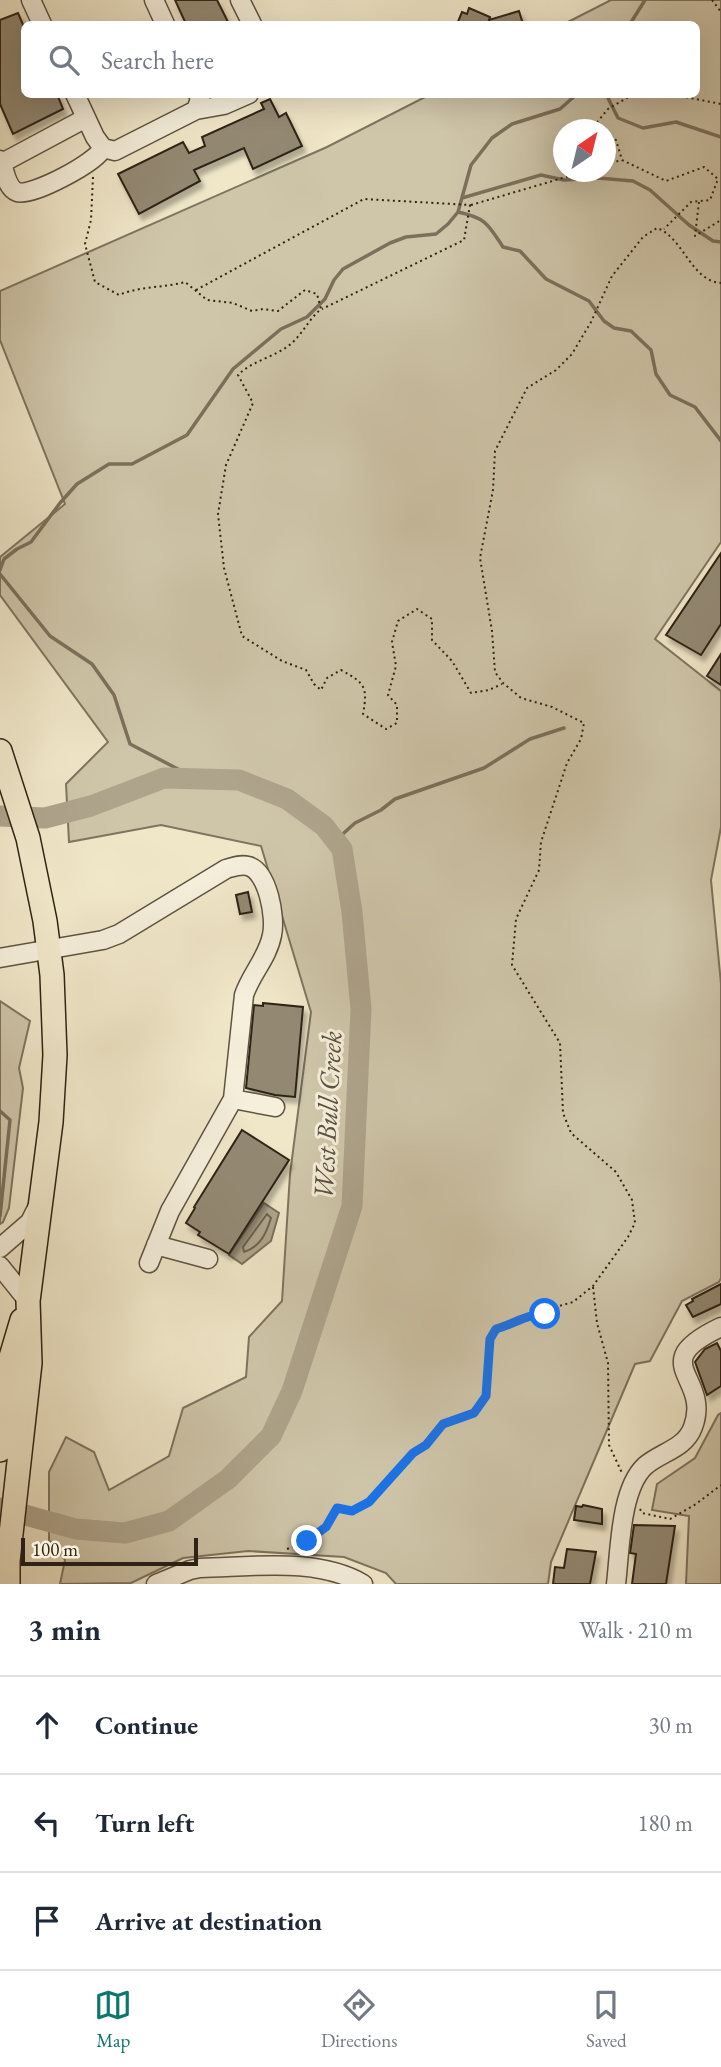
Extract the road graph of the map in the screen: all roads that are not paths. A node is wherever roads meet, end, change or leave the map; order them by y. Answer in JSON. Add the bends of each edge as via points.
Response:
{"nodes":[{"id":1,"x":31,"y":0,"type":"edge"},
{"id":2,"x":154,"y":0,"type":"edge"},
{"id":3,"x":240,"y":0,"type":"edge"},
{"id":4,"x":41,"y":21,"type":"edge"},
{"id":5,"x":164,"y":21,"type":"edge"},
{"id":6,"x":250,"y":21,"type":"edge"},
{"id":7,"x":77,"y":98,"type":"edge"},
{"id":8,"x":240,"y":98,"type":"edge"},
{"id":9,"x":197,"y":102,"type":"edge"},
{"id":10,"x":86,"y":118,"type":"junction"},
{"id":11,"x":103,"y":148,"type":"junction"},
{"id":12,"x":1,"y":162,"type":"edge"},
{"id":13,"x":4,"y":761,"type":"edge"},
{"id":14,"x":49,"y":950,"type":"junction"},
{"id":15,"x":0,"y":958,"type":"edge"},
{"id":16,"x":233,"y":1099,"type":"junction"},
{"id":17,"x":275,"y":1107,"type":"dead end"},
{"id":18,"x":41,"y":1199,"type":"junction"},
{"id":19,"x":156,"y":1245,"type":"junction"},
{"id":20,"x":0,"y":1248,"type":"edge"},
{"id":21,"x":208,"y":1259,"type":"dead end"},
{"id":22,"x":149,"y":1263,"type":"dead end"},
{"id":23,"x":0,"y":1266,"type":"edge"},
{"id":24,"x":28,"y":1300,"type":"junction"},
{"id":25,"x":721,"y":1327,"type":"edge"},
{"id":26,"x":6,"y":1451,"type":"edge"},
{"id":27,"x":0,"y":1507,"type":"edge"},
{"id":28,"x":8,"y":1584,"type":"edge"},
{"id":29,"x":156,"y":1584,"type":"edge"},
{"id":30,"x":363,"y":1584,"type":"edge"},
{"id":31,"x":616,"y":1584,"type":"edge"}],
"edges":[{"from":1,"to":4,"type":"street"},
{"from":2,"to":5,"type":"street"},
{"from":3,"to":6,"type":"street"},
{"from":7,"to":10,"type":"street"},
{"from":8,"to":9,"type":"street","via":[[224,105]]},
{"from":9,"to":11,"type":"street","via":[[115,151]]},
{"from":10,"to":11,"type":"street"},
{"from":10,"to":12,"type":"street"},
{"from":11,"to":12,"type":"street","via":[[94,160],[27,193],[14,191]]},
{"from":13,"to":14,"type":"main road","via":[[28,838]]},
{"from":14,"to":15,"type":"street"},
{"from":14,"to":16,"type":"street","via":[[118,934],[226,869],[239,865],[257,871],[267,888],[274,921],[268,948],[244,996]]},
{"from":14,"to":18,"type":"main road","via":[[55,1055]]},
{"from":16,"to":17,"type":"street"},
{"from":16,"to":19,"type":"street"},
{"from":18,"to":20,"type":"street","via":[[30,1222]]},
{"from":18,"to":24,"type":"main road"},
{"from":19,"to":21,"type":"street"},
{"from":19,"to":22,"type":"street"},
{"from":23,"to":24,"type":"street"},
{"from":24,"to":26,"type":"main road","via":[[11,1357]]},
{"from":25,"to":31,"type":"street","via":[[695,1340],[683,1357],[697,1402],[696,1417],[691,1432],[676,1448],[644,1466],[630,1490]]},
{"from":26,"to":27,"type":"main road"},
{"from":26,"to":28,"type":"main road"},
{"from":29,"to":30,"type":"street","via":[[200,1568],[307,1567],[337,1572]]}]}
